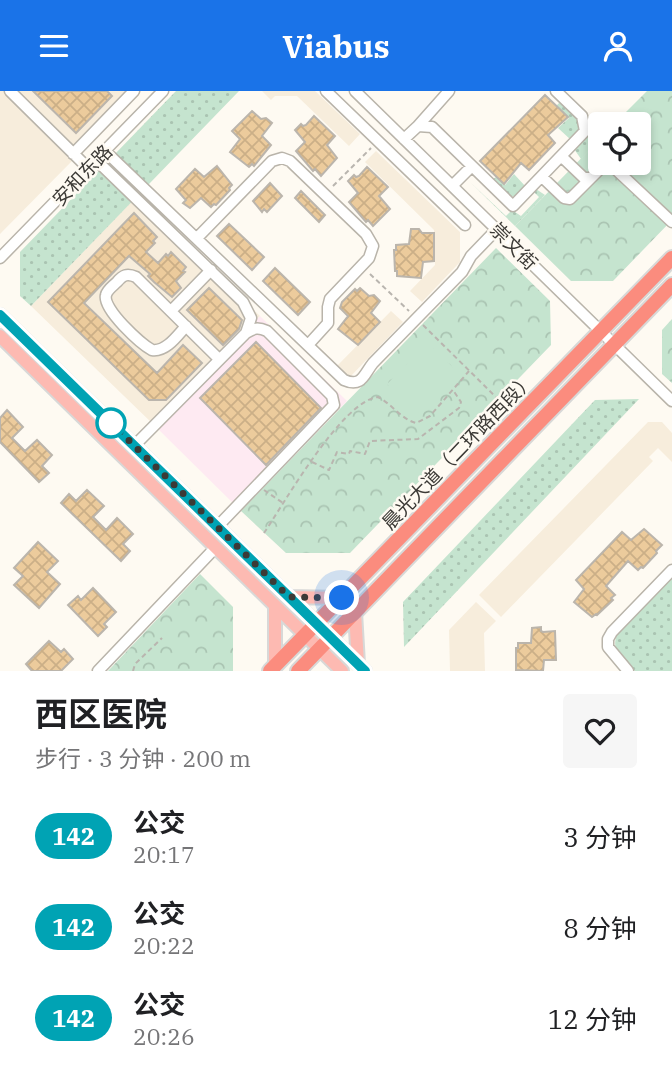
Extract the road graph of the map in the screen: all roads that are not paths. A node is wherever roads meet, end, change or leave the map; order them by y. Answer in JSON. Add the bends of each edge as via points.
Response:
{"nodes":[{"id":1,"x":10,"y":91,"type":"edge"},
{"id":2,"x":134,"y":91,"type":"edge"},
{"id":3,"x":163,"y":91,"type":"edge"},
{"id":4,"x":327,"y":91,"type":"edge"},
{"id":5,"x":355,"y":91,"type":"edge"},
{"id":6,"x":449,"y":91,"type":"edge"},
{"id":7,"x":556,"y":91,"type":"edge"},
{"id":8,"x":431,"y":110,"type":"junction"},
{"id":9,"x":382,"y":117,"type":"junction"},
{"id":10,"x":432,"y":127,"type":"junction"},
{"id":11,"x":415,"y":128,"type":"junction"},
{"id":12,"x":366,"y":133,"type":"junction"},
{"id":13,"x":404,"y":139,"type":"junction"},
{"id":14,"x":105,"y":151,"type":"junction"},
{"id":15,"x":74,"y":154,"type":"junction"},
{"id":16,"x":562,"y":157,"type":"junction"},
{"id":17,"x":92,"y":164,"type":"junction"},
{"id":18,"x":472,"y":166,"type":"junction"},
{"id":19,"x":542,"y":177,"type":"junction"},
{"id":20,"x":591,"y":178,"type":"junction"},
{"id":21,"x":452,"y":186,"type":"junction"},
{"id":22,"x":672,"y":222,"type":"edge"},
{"id":23,"x":465,"y":225,"type":"dead end"},
{"id":24,"x":497,"y":229,"type":"junction"},
{"id":25,"x":197,"y":239,"type":"junction"},
{"id":26,"x":0,"y":258,"type":"edge"},
{"id":27,"x":672,"y":258,"type":"edge"},
{"id":28,"x":211,"y":270,"type":"junction"},
{"id":29,"x":672,"y":285,"type":"edge"},
{"id":30,"x":171,"y":311,"type":"junction"},
{"id":31,"x":0,"y":315,"type":"edge"},
{"id":32,"x":186,"y":326,"type":"junction"},
{"id":33,"x":601,"y":332,"type":"junction"},
{"id":34,"x":246,"y":333,"type":"junction"},
{"id":35,"x":0,"y":336,"type":"edge"},
{"id":36,"x":308,"y":345,"type":"junction"},
{"id":37,"x":614,"y":345,"type":"junction"},
{"id":38,"x":219,"y":359,"type":"junction"},
{"id":39,"x":672,"y":401,"type":"edge"},
{"id":40,"x":134,"y":446,"type":"junction"},
{"id":41,"x":217,"y":527,"type":"junction"},
{"id":42,"x":216,"y":547,"type":"junction"},
{"id":43,"x":672,"y":570,"type":"edge"},
{"id":44,"x":289,"y":597,"type":"junction"},
{"id":45,"x":342,"y":598,"type":"junction"},
{"id":46,"x":275,"y":605,"type":"junction"},
{"id":47,"x":355,"y":612,"type":"junction"},
{"id":48,"x":316,"y":624,"type":"junction"},
{"id":49,"x":306,"y":635,"type":"junction"},
{"id":50,"x":330,"y":638,"type":"junction"},
{"id":51,"x":320,"y":649,"type":"junction"},
{"id":52,"x":361,"y":668,"type":"edge"},
{"id":53,"x":273,"y":669,"type":"edge"},
{"id":54,"x":98,"y":671,"type":"edge"},
{"id":55,"x":298,"y":671,"type":"edge"},
{"id":56,"x":342,"y":671,"type":"edge"},
{"id":57,"x":628,"y":671,"type":"edge"}],
"edges":[{"from":1,"to":15,"type":"street"},
{"from":2,"to":15,"type":"street"},
{"from":3,"to":14,"type":"street","name":"安和东路"},
{"from":4,"to":12,"type":"street"},
{"from":5,"to":9,"type":"street","name":"崇文街"},
{"from":6,"to":8,"type":"street"},
{"from":7,"to":16,"type":"street","via":[[585,124],[582,136]]},
{"from":8,"to":10,"type":"street","via":[[428,119]]},
{"from":8,"to":11,"type":"street"},
{"from":9,"to":12,"type":"street"},
{"from":9,"to":13,"type":"street","name":"崇文街"},
{"from":10,"to":11,"type":"street"},
{"from":10,"to":18,"type":"street"},
{"from":11,"to":13,"type":"street"},
{"from":12,"to":23,"type":"street"},
{"from":13,"to":21,"type":"street","name":"崇文街"},
{"from":14,"to":17,"type":"street","name":"安和东路"},
{"from":14,"to":25,"type":"street"},
{"from":15,"to":17,"type":"street"},
{"from":16,"to":19,"type":"street"},
{"from":16,"to":20,"type":"street","via":[[584,179]]},
{"from":17,"to":26,"type":"street","name":"安和东路"},
{"from":17,"to":28,"type":"street"},
{"from":18,"to":19,"type":"street","via":[[513,207]]},
{"from":18,"to":21,"type":"street"},
{"from":19,"to":20,"type":"street","via":[[567,199]]},
{"from":20,"to":22,"type":"street","via":[[606,165],[613,166]]},
{"from":21,"to":24,"type":"street","name":"崇文街"},
{"from":24,"to":33,"type":"street","name":"崇文街"},
{"from":24,"to":36,"type":"street","via":[[357,383],[344,380]]},
{"from":25,"to":36,"type":"street"},
{"from":25,"to":36,"type":"street","via":[[275,159],[290,161],[325,194],[372,242],[372,254],[331,299],[328,323]]},
{"from":27,"to":33,"type":"highway","name":"晨光大道（二环路西段）"},
{"from":28,"to":30,"type":"street"},
{"from":28,"to":34,"type":"street","via":[[249,311]]},
{"from":29,"to":37,"type":"highway","name":"晨光大道（二环路西段）"},
{"from":30,"to":32,"type":"street"},
{"from":30,"to":32,"type":"street","via":[[132,274],[121,277],[106,297],[111,312],[152,350],[165,348]]},
{"from":31,"to":40,"type":"main road"},
{"from":32,"to":38,"type":"street"},
{"from":33,"to":37,"type":"street","name":"崇文街"},
{"from":33,"to":45,"type":"highway","name":"晨光大道（二环路西段）"},
{"from":34,"to":38,"type":"street"},
{"from":34,"to":41,"type":"street","via":[[254,328],[267,331],[334,401],[331,410]]},
{"from":35,"to":42,"type":"main road"},
{"from":37,"to":39,"type":"street","name":"崇文街"},
{"from":37,"to":47,"type":"highway","name":"晨光大道（二环路西段）"},
{"from":38,"to":40,"type":"street"},
{"from":40,"to":41,"type":"main road"},
{"from":41,"to":44,"type":"main road"},
{"from":42,"to":46,"type":"main road"},
{"from":42,"to":54,"type":"street"},
{"from":43,"to":57,"type":"street","via":[[608,639],[608,647]]},
{"from":44,"to":45,"type":"main road"},
{"from":44,"to":48,"type":"main road"},
{"from":45,"to":48,"type":"highway","name":"晨光大道（二环路西段）"},
{"from":46,"to":49,"type":"main road"},
{"from":46,"to":53,"type":"main road"},
{"from":47,"to":50,"type":"highway","name":"晨光大道（二环路西段）"},
{"from":47,"to":52,"type":"main road"},
{"from":48,"to":49,"type":"highway","name":"晨光大道（二环路西段）"},
{"from":48,"to":50,"type":"main road"},
{"from":49,"to":51,"type":"main road"},
{"from":49,"to":53,"type":"highway","name":"晨光大道（二环路西段）"},
{"from":50,"to":51,"type":"highway","name":"晨光大道（二环路西段）"},
{"from":50,"to":52,"type":"main road"},
{"from":51,"to":55,"type":"highway","name":"晨光大道（二环路西段）"},
{"from":51,"to":56,"type":"main road"}]}
